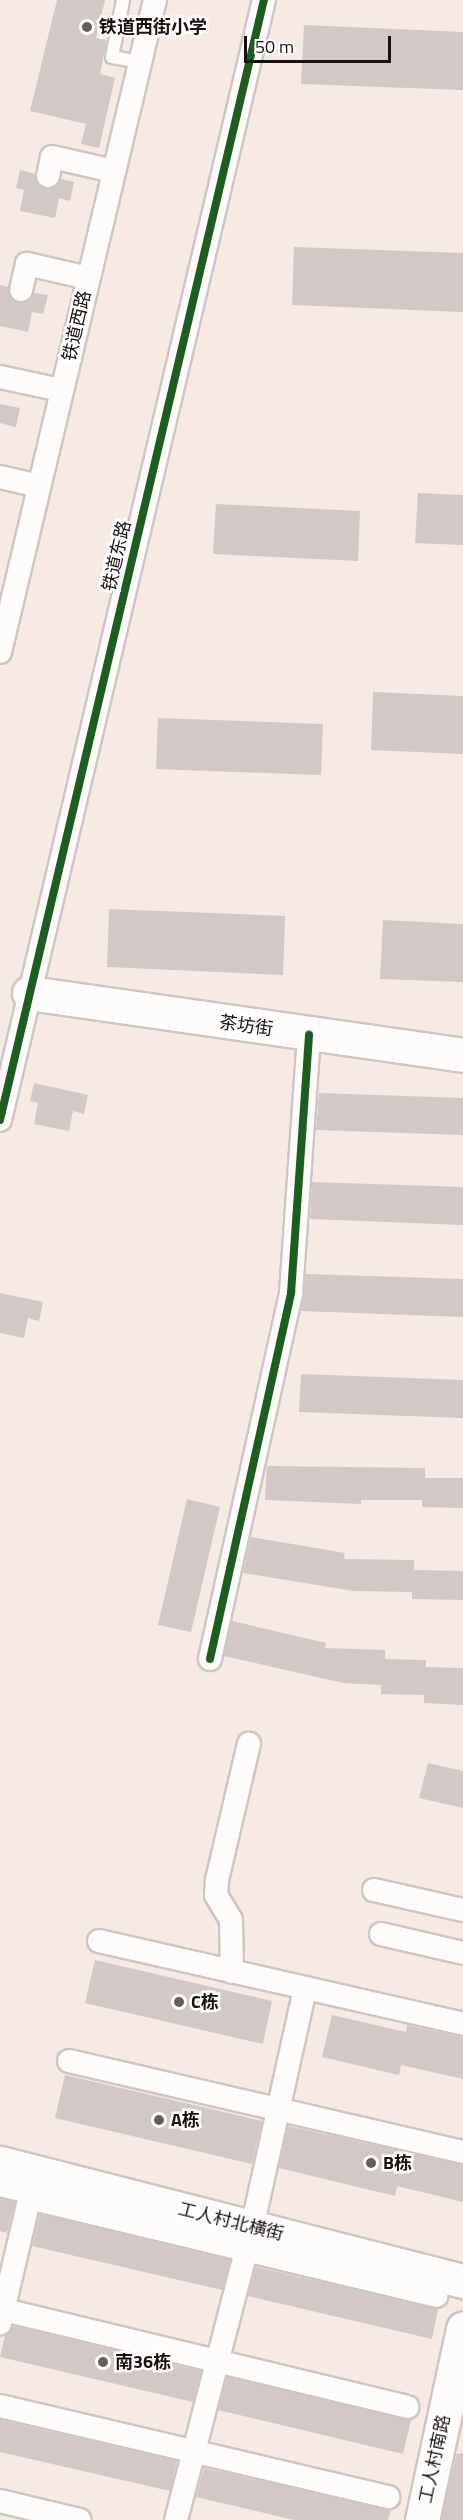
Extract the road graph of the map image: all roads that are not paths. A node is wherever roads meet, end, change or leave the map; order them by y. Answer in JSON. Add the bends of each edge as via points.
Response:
{"nodes":[{"id":1,"x":123,"y":0,"type":"edge"},
{"id":2,"x":155,"y":0,"type":"edge"},
{"id":3,"x":264,"y":0,"type":"edge"},
{"id":4,"x":139,"y":62,"type":"junction"},
{"id":5,"x":113,"y":171,"type":"junction"},
{"id":6,"x":48,"y":176,"type":"dead end"},
{"id":7,"x":88,"y":278,"type":"junction"},
{"id":8,"x":21,"y":290,"type":"dead end"},
{"id":9,"x":0,"y":377,"type":"edge"},
{"id":10,"x":62,"y":390,"type":"junction"},
{"id":11,"x":0,"y":477,"type":"edge"},
{"id":12,"x":39,"y":486,"type":"junction"},
{"id":13,"x":0,"y":652,"type":"edge"},
{"id":14,"x":29,"y":993,"type":"junction"},
{"id":15,"x":309,"y":1035,"type":"junction"},
{"id":16,"x":463,"y":1055,"type":"edge"},
{"id":17,"x":0,"y":1120,"type":"edge"},
{"id":18,"x":210,"y":1659,"type":"dead end"},
{"id":19,"x":249,"y":1744,"type":"dead end"},
{"id":20,"x":374,"y":1890,"type":"dead end"},
{"id":21,"x":463,"y":1910,"type":"edge"},
{"id":22,"x":381,"y":1934,"type":"dead end"},
{"id":23,"x":99,"y":1941,"type":"dead end"},
{"id":24,"x":463,"y":1953,"type":"edge"},
{"id":25,"x":232,"y":1972,"type":"junction"},
{"id":26,"x":305,"y":1988,"type":"junction"},
{"id":27,"x":463,"y":2024,"type":"edge"},
{"id":28,"x":69,"y":2061,"type":"dead end"},
{"id":29,"x":278,"y":2109,"type":"junction"},
{"id":30,"x":463,"y":2152,"type":"edge"},
{"id":31,"x":0,"y":2163,"type":"edge"},
{"id":32,"x":0,"y":2185,"type":"edge"},
{"id":33,"x":29,"y":2198,"type":"junction"},
{"id":34,"x":249,"y":2239,"type":"junction"},
{"id":35,"x":450,"y":2289,"type":"edge"},
{"id":36,"x":3,"y":2305,"type":"edge"},
{"id":37,"x":463,"y":2328,"type":"edge"},
{"id":38,"x":216,"y":2361,"type":"junction"},
{"id":39,"x":0,"y":2406,"type":"edge"},
{"id":40,"x":408,"y":2407,"type":"dead end"},
{"id":41,"x":194,"y":2451,"type":"junction"},
{"id":42,"x":388,"y":2497,"type":"dead end"},
{"id":43,"x":0,"y":2501,"type":"edge"},
{"id":44,"x":81,"y":2520,"type":"edge"},
{"id":45,"x":176,"y":2520,"type":"edge"},
{"id":46,"x":422,"y":2520,"type":"edge"}],
"edges":[{"from":1,"to":4,"type":"lane","via":[[112,57]]},
{"from":2,"to":4,"type":"street","name":"铁道西路"},
{"from":3,"to":14,"type":"street","name":"铁道东路"},
{"from":4,"to":5,"type":"street","name":"铁道西路"},
{"from":5,"to":6,"type":"street","via":[[52,157]]},
{"from":5,"to":7,"type":"street","name":"铁道西路"},
{"from":7,"to":8,"type":"street","via":[[27,264]]},
{"from":7,"to":10,"type":"street","name":"铁道西路"},
{"from":9,"to":10,"type":"street"},
{"from":10,"to":12,"type":"street","name":"铁道西路"},
{"from":11,"to":12,"type":"street"},
{"from":12,"to":13,"type":"street","name":"铁道西路"},
{"from":14,"to":15,"type":"street","name":"茶坊街"},
{"from":14,"to":17,"type":"street","name":"铁道东路"},
{"from":15,"to":16,"type":"street","name":"茶坊街"},
{"from":15,"to":18,"type":"street","via":[[291,1293]]},
{"from":19,"to":25,"type":"street","via":[[217,1880],[216,1895],[231,1920]]},
{"from":20,"to":21,"type":"street"},
{"from":22,"to":24,"type":"street"},
{"from":23,"to":25,"type":"street"},
{"from":25,"to":26,"type":"street"},
{"from":26,"to":27,"type":"street"},
{"from":26,"to":29,"type":"street"},
{"from":28,"to":29,"type":"street"},
{"from":29,"to":30,"type":"street"},
{"from":29,"to":34,"type":"street"},
{"from":31,"to":34,"type":"street","name":"工人村北横街"},
{"from":32,"to":33,"type":"street","via":[[31,2192]]},
{"from":33,"to":34,"type":"street"},
{"from":33,"to":36,"type":"street"},
{"from":34,"to":35,"type":"street","name":"工人村北横街"},
{"from":34,"to":38,"type":"street"},
{"from":36,"to":38,"type":"street"},
{"from":37,"to":46,"type":"street","name":"工人村南路"},
{"from":38,"to":40,"type":"street"},
{"from":38,"to":41,"type":"street"},
{"from":39,"to":41,"type":"street"},
{"from":41,"to":42,"type":"street"},
{"from":41,"to":45,"type":"street"},
{"from":43,"to":44,"type":"street"}]}
